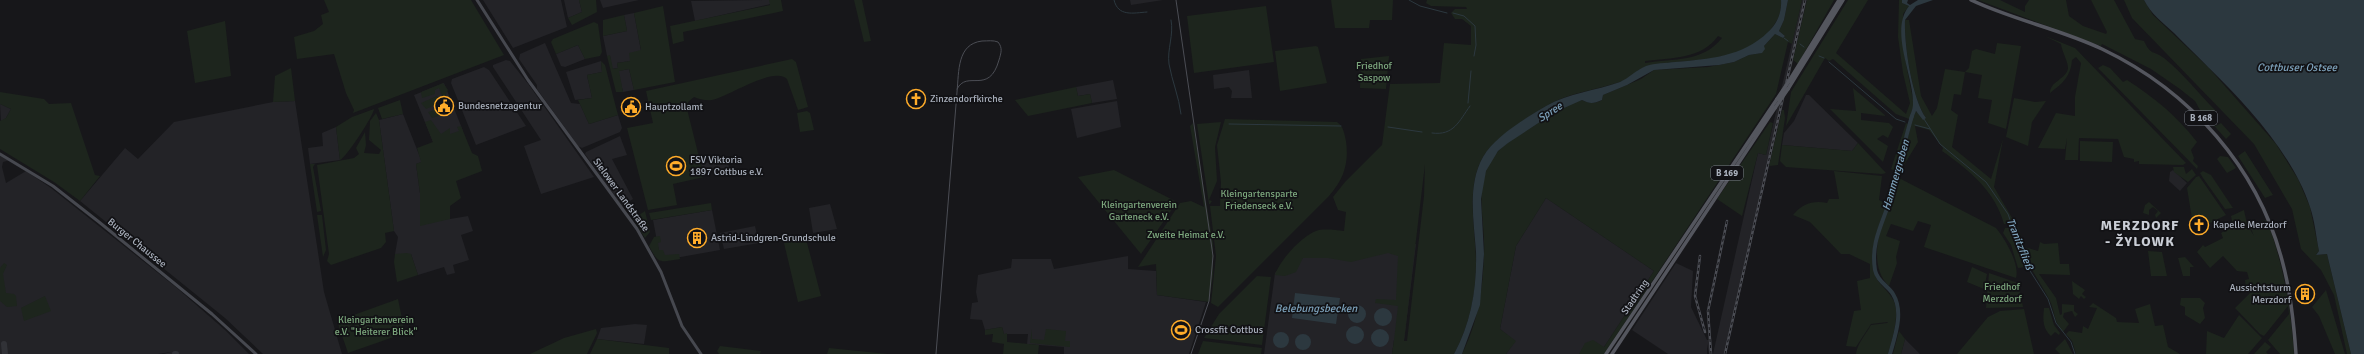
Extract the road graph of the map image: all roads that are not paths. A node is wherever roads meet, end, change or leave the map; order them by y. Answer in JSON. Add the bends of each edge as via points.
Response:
{"nodes":[{"id":1,"x":477,"y":0,"type":"edge"},
{"id":2,"x":1842,"y":0,"type":"edge"},
{"id":3,"x":1971,"y":0,"type":"edge"},
{"id":4,"x":0,"y":154,"type":"edge"},
{"id":5,"x":256,"y":354,"type":"edge"},
{"id":6,"x":701,"y":354,"type":"edge"},
{"id":7,"x":1606,"y":354,"type":"edge"},
{"id":8,"x":1612,"y":354,"type":"edge"},
{"id":9,"x":2296,"y":354,"type":"edge"}],
"edges":[{"from":1,"to":6,"type":"main road","name":"Sielower Landstraße","via":[[580,153],[637,229],[666,282],[682,326]]},
{"from":2,"to":7,"type":"main road","name":"Stadtring","number":"B 169","bridge":true},
{"from":2,"to":8,"type":"main road","name":"Stadtring","number":"B 169","bridge":true,"via":[[1788,89]]},
{"from":3,"to":9,"type":"main road","number":"B 168","via":[[2087,42],[2124,60],[2161,84],[2198,114],[2232,155],[2266,214],[2286,277]]},
{"from":4,"to":5,"type":"main road","name":"Burger Chaussee","via":[[53,186],[212,314]]}]}
